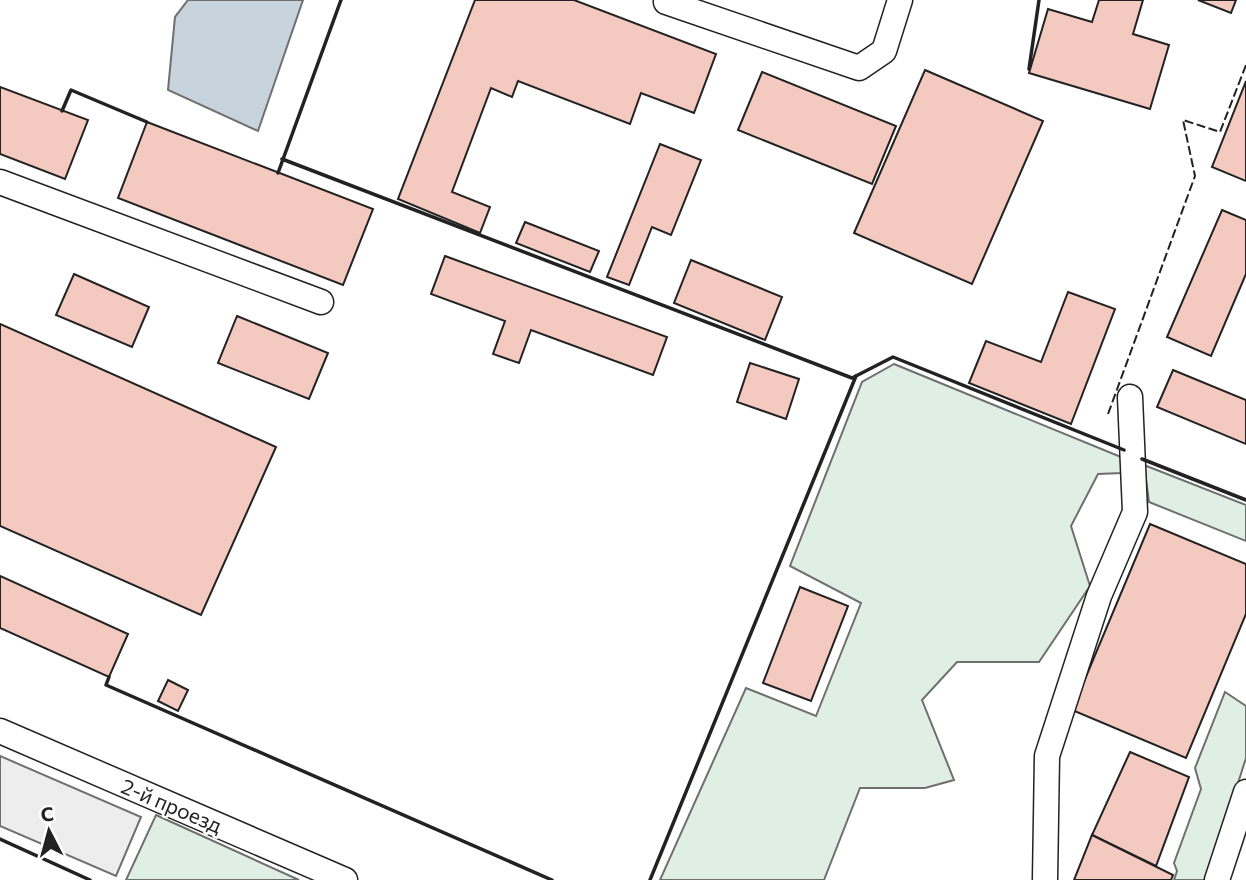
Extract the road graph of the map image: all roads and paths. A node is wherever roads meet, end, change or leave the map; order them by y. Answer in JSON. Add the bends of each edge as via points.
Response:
{"nodes":[{"id":1,"x":667,"y":0,"type":"edge"},
{"id":2,"x":900,"y":0,"type":"edge"},
{"id":3,"x":0,"y":182,"type":"edge"},
{"id":4,"x":321,"y":302,"type":"dead end"},
{"id":5,"x":1130,"y":397,"type":"dead end"},
{"id":6,"x":0,"y":731,"type":"edge"},
{"id":7,"x":1246,"y":792,"type":"edge"},
{"id":8,"x":318,"y":875,"type":"edge"},
{"id":9,"x":345,"y":880,"type":"edge"},
{"id":10,"x":1045,"y":880,"type":"edge"},
{"id":11,"x":1217,"y":880,"type":"edge"}],
"edges":[{"from":1,"to":2,"type":"street","via":[[859,68],[884,51]]},
{"from":3,"to":4,"type":"street"},
{"from":5,"to":10,"type":"street","via":[[1135,512],[1099,596],[1047,756]]},
{"from":6,"to":8,"type":"street","name":"2-й проезд"},
{"from":7,"to":11,"type":"street"},
{"from":8,"to":9,"type":"street","name":"2-й проезд"}]}
